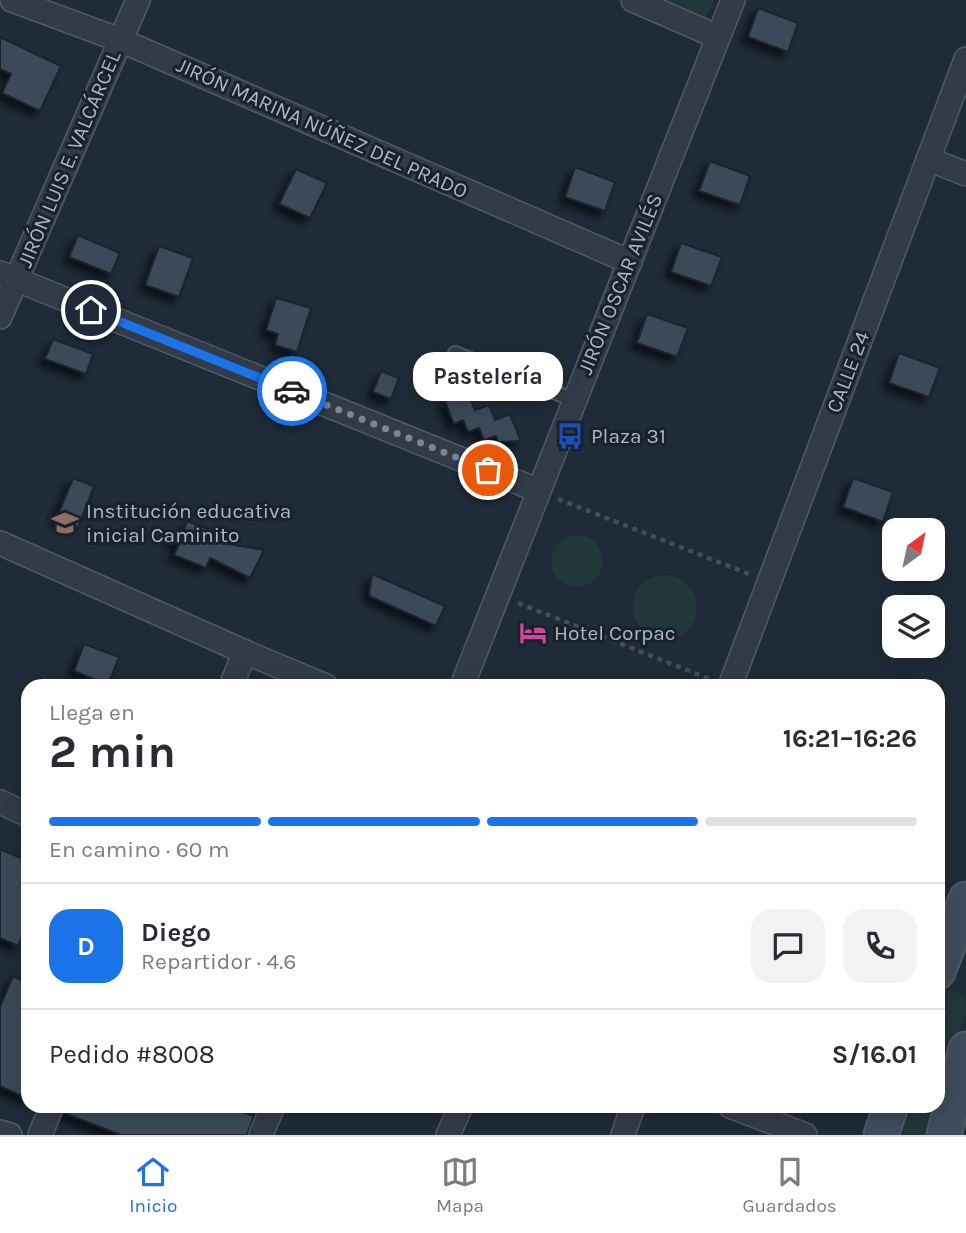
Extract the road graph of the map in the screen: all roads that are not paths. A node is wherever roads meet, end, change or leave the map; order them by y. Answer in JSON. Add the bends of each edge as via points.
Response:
{"nodes":[{"id":1,"x":12,"y":0,"type":"edge"},
{"id":2,"x":138,"y":0,"type":"edge"},
{"id":3,"x":633,"y":0,"type":"edge"},
{"id":4,"x":733,"y":0,"type":"edge"},
{"id":5,"x":719,"y":37,"type":"junction"},
{"id":6,"x":120,"y":40,"type":"junction"},
{"id":7,"x":966,"y":59,"type":"edge"},
{"id":8,"x":928,"y":159,"type":"junction"},
{"id":9,"x":966,"y":174,"type":"edge"},
{"id":10,"x":630,"y":261,"type":"junction"},
{"id":11,"x":8,"y":277,"type":"edge"},
{"id":12,"x":0,"y":317,"type":"edge"},
{"id":13,"x":455,"y":353,"type":"dead end"},
{"id":14,"x":574,"y":400,"type":"junction"},
{"id":15,"x":537,"y":490,"type":"junction"},
{"id":16,"x":0,"y":543,"type":"edge"},
{"id":17,"x":245,"y":652,"type":"junction"},
{"id":18,"x":234,"y":679,"type":"edge"},
{"id":19,"x":309,"y":679,"type":"edge"},
{"id":20,"x":465,"y":679,"type":"edge"},
{"id":21,"x":726,"y":679,"type":"edge"},
{"id":22,"x":0,"y":803,"type":"edge"},
{"id":23,"x":21,"y":812,"type":"edge"},
{"id":24,"x":966,"y":898,"type":"edge"},
{"id":25,"x":948,"y":953,"type":"edge"},
{"id":26,"x":966,"y":1049,"type":"edge"},
{"id":27,"x":959,"y":1100,"type":"edge"},
{"id":28,"x":49,"y":1113,"type":"edge"},
{"id":29,"x":270,"y":1113,"type":"edge"},
{"id":30,"x":458,"y":1113,"type":"edge"},
{"id":31,"x":630,"y":1113,"type":"edge"},
{"id":32,"x":748,"y":1113,"type":"edge"},
{"id":33,"x":889,"y":1113,"type":"edge"},
{"id":34,"x":0,"y":1132,"type":"edge"},
{"id":35,"x":10,"y":1135,"type":"edge"},
{"id":36,"x":40,"y":1135,"type":"edge"},
{"id":37,"x":261,"y":1135,"type":"edge"},
{"id":38,"x":448,"y":1135,"type":"edge"},
{"id":39,"x":622,"y":1135,"type":"edge"},
{"id":40,"x":805,"y":1135,"type":"edge"},
{"id":41,"x":881,"y":1135,"type":"edge"},
{"id":42,"x":944,"y":1135,"type":"edge"}],
"edges":[{"from":1,"to":6,"type":"street","name":"JIRÓN MARINA NÚÑEZ DEL PRADO"},
{"from":2,"to":6,"type":"street","name":"JIRÓN LUIS E. VALCÁRCEL"},
{"from":3,"to":5,"type":"street"},
{"from":4,"to":5,"type":"street","name":"JIRÓN OSCAR AVILÉS"},
{"from":5,"to":10,"type":"street","name":"JIRÓN OSCAR AVILÉS"},
{"from":6,"to":10,"type":"street","name":"JIRÓN MARINA NÚÑEZ DEL PRADO"},
{"from":6,"to":11,"type":"street","name":"JIRÓN LUIS E. VALCÁRCEL"},
{"from":7,"to":8,"type":"street","name":"CALLE 24"},
{"from":8,"to":9,"type":"street"},
{"from":8,"to":21,"type":"street","name":"CALLE 24","via":[[769,582]]},
{"from":10,"to":14,"type":"street","name":"JIRÓN OSCAR AVILÉS"},
{"from":11,"to":12,"type":"street","name":"JIRÓN LUIS E. VALCÁRCEL"},
{"from":11,"to":15,"type":"street"},
{"from":13,"to":14,"type":"lane"},
{"from":14,"to":15,"type":"street","name":"JIRÓN OSCAR AVILÉS"},
{"from":15,"to":20,"type":"street","name":"JIRÓN OSCAR AVILÉS"},
{"from":16,"to":17,"type":"street"},
{"from":17,"to":18,"type":"street"},
{"from":17,"to":19,"type":"street"},
{"from":22,"to":23,"type":"street"},
{"from":24,"to":25,"type":"main road"},
{"from":26,"to":27,"type":"main road"},
{"from":27,"to":42,"type":"main road"},
{"from":28,"to":36,"type":"street"},
{"from":29,"to":37,"type":"street"},
{"from":30,"to":38,"type":"street"},
{"from":31,"to":39,"type":"street"},
{"from":32,"to":40,"type":"street"},
{"from":33,"to":41,"type":"main road"},
{"from":34,"to":35,"type":"street"}]}
